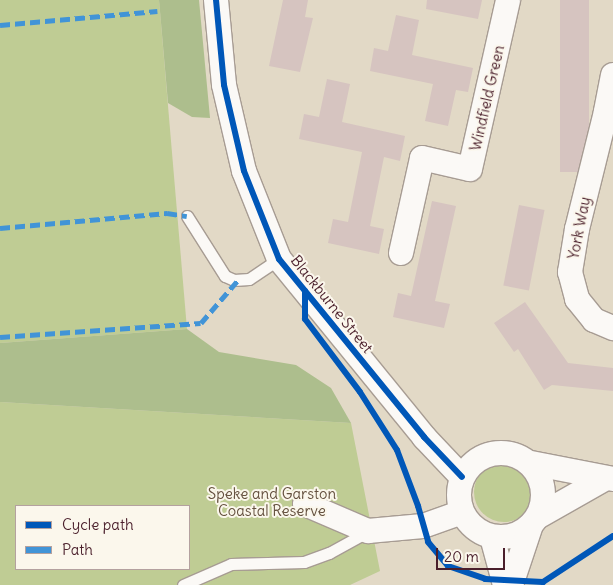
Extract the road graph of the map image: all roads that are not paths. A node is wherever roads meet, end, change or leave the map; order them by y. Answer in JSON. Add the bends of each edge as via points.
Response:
{"nodes":[{"id":1,"x":216,"y":0,"type":"edge"},
{"id":2,"x":508,"y":0,"type":"edge"},
{"id":3,"x":613,"y":75,"type":"edge"},
{"id":4,"x":610,"y":112,"type":"edge"},
{"id":5,"x":187,"y":216,"type":"dead end"},
{"id":6,"x":401,"y":253,"type":"dead end"},
{"id":7,"x":279,"y":259,"type":"junction"},
{"id":8,"x":613,"y":328,"type":"edge"},
{"id":9,"x":424,"y":436,"type":"junction"},
{"id":10,"x":480,"y":458,"type":"junction"},
{"id":11,"x":531,"y":463,"type":"junction"},
{"id":12,"x":462,"y":477,"type":"junction"},
{"id":13,"x":609,"y":478,"type":"edge"},
{"id":14,"x":305,"y":504,"type":"dead end"},
{"id":15,"x":462,"y":512,"type":"junction"},
{"id":16,"x":535,"y":520,"type":"junction"},
{"id":17,"x":368,"y":531,"type":"junction"},
{"id":18,"x":492,"y":537,"type":"junction"},
{"id":19,"x":184,"y":585,"type":"edge"},
{"id":20,"x":505,"y":585,"type":"edge"},
{"id":21,"x":510,"y":585,"type":"edge"}],
"edges":[{"from":1,"to":7,"type":"street","name":"Blackburne Street","via":[[224,85],[244,171]]},
{"from":2,"to":6,"type":"street","name":"Windfield Green","via":[[470,169],[422,158]]},
{"from":3,"to":4,"type":"street","name":"York Way"},
{"from":4,"to":8,"type":"street","name":"York Way","via":[[577,229],[570,272],[577,299],[594,320]]},
{"from":5,"to":7,"type":"lane","via":[[226,276],[234,280],[249,278]]},
{"from":7,"to":9,"type":"street","name":"Blackburne Street"},
{"from":9,"to":10,"type":"street","name":"Blackburne Street"},
{"from":9,"to":12,"type":"street","name":"Blackburne Street"},
{"from":10,"to":11,"type":"street","via":[[501,452],[518,455]]},
{"from":10,"to":12,"type":"street"},
{"from":11,"to":13,"type":"street"},
{"from":11,"to":16,"type":"street","via":[[544,488],[544,502]]},
{"from":12,"to":15,"type":"street","via":[[458,498]]},
{"from":13,"to":16,"type":"street"},
{"from":14,"to":17,"type":"street"},
{"from":15,"to":17,"type":"street","via":[[423,526]]},
{"from":15,"to":18,"type":"street","via":[[475,529]]},
{"from":16,"to":18,"type":"street","via":[[514,536]]},
{"from":16,"to":21,"type":"street"},
{"from":17,"to":19,"type":"lane","via":[[329,553],[304,562],[231,564]]},
{"from":18,"to":20,"type":"street"}]}
